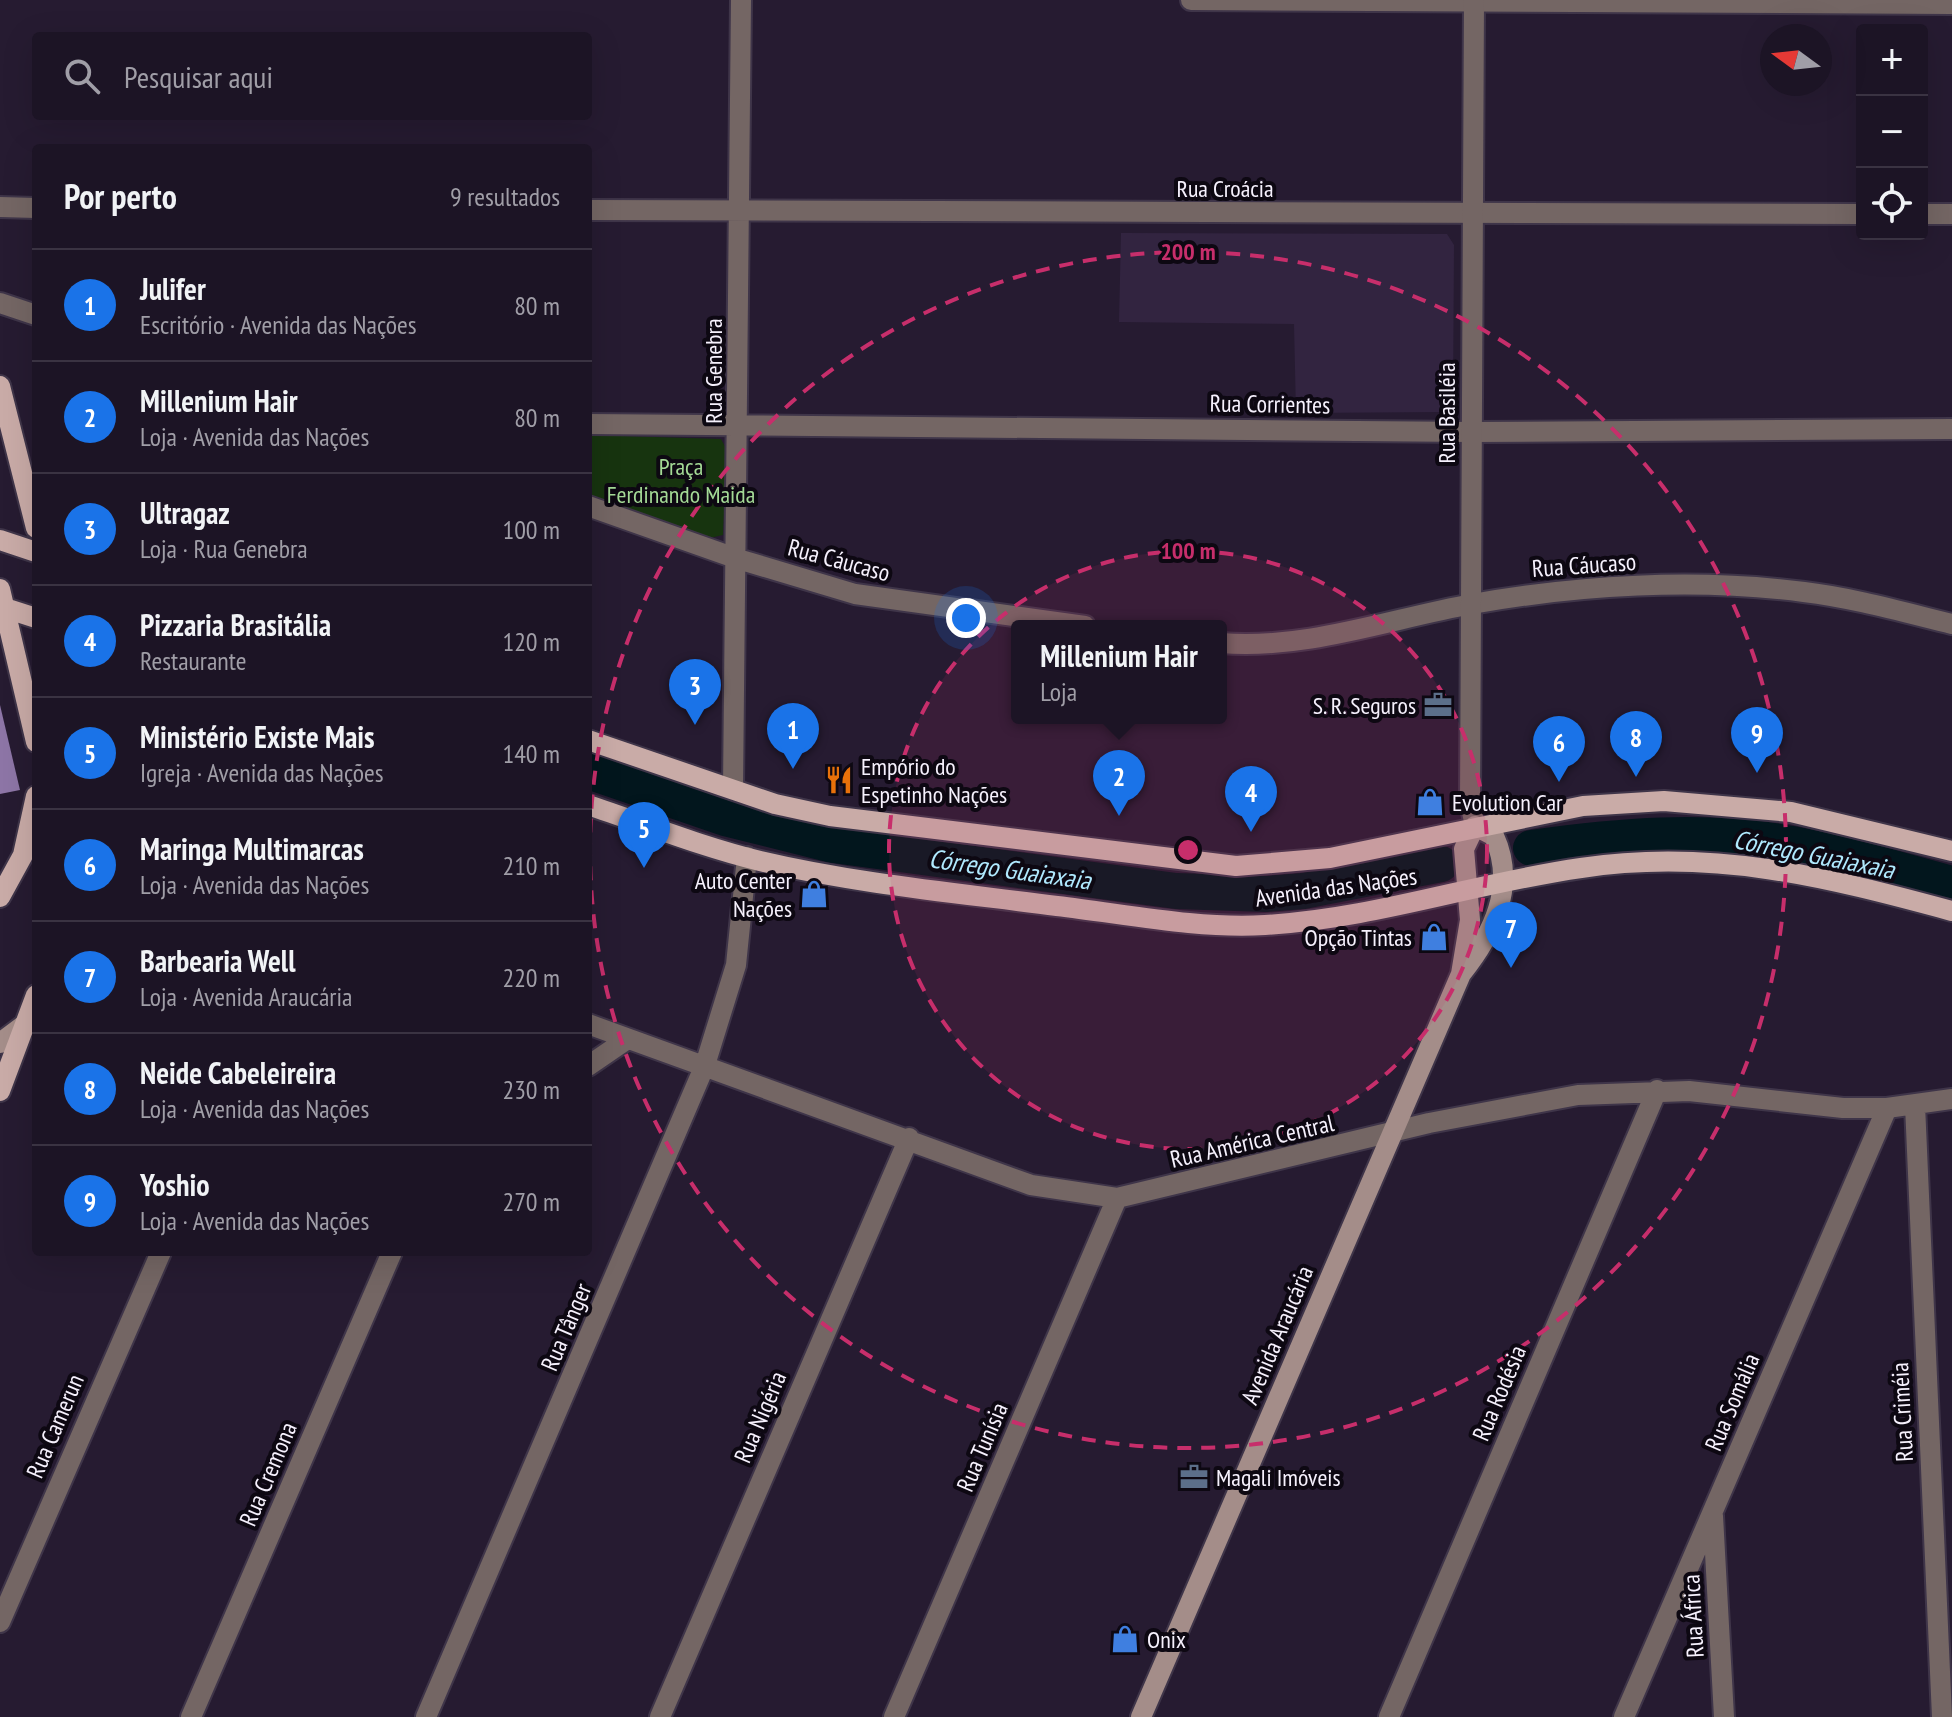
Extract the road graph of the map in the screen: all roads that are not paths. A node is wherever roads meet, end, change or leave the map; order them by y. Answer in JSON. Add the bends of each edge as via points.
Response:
{"nodes":[{"id":1,"x":741,"y":0,"type":"edge"},
{"id":2,"x":1191,"y":0,"type":"edge"},
{"id":3,"x":1474,"y":1,"type":"edge"},
{"id":4,"x":1952,"y":4,"type":"edge"},
{"id":5,"x":0,"y":207,"type":"edge"},
{"id":6,"x":32,"y":208,"type":"edge"},
{"id":7,"x":592,"y":210,"type":"edge"},
{"id":8,"x":740,"y":211,"type":"junction"},
{"id":9,"x":1856,"y":214,"type":"edge"},
{"id":10,"x":1928,"y":214,"type":"edge"},
{"id":11,"x":1952,"y":214,"type":"edge"},
{"id":12,"x":1473,"y":215,"type":"junction"},
{"id":13,"x":0,"y":303,"type":"edge"},
{"id":14,"x":32,"y":314,"type":"edge"},
{"id":15,"x":0,"y":386,"type":"edge"},
{"id":16,"x":592,"y":424,"type":"edge"},
{"id":17,"x":739,"y":425,"type":"junction"},
{"id":18,"x":1952,"y":429,"type":"edge"},
{"id":19,"x":1472,"y":432,"type":"junction"},
{"id":20,"x":592,"y":507,"type":"edge"},
{"id":21,"x":32,"y":512,"type":"edge"},
{"id":22,"x":0,"y":540,"type":"edge"},
{"id":23,"x":32,"y":551,"type":"edge"},
{"id":24,"x":738,"y":559,"type":"junction"},
{"id":25,"x":2,"y":601,"type":"edge"},
{"id":26,"x":1471,"y":604,"type":"junction"},
{"id":27,"x":32,"y":616,"type":"edge"},
{"id":28,"x":1038,"y":620,"type":"edge"},
{"id":29,"x":1952,"y":624,"type":"edge"},
{"id":30,"x":1227,"y":643,"type":"edge"},
{"id":31,"x":32,"y":725,"type":"edge"},
{"id":32,"x":592,"y":741,"type":"edge"},
{"id":33,"x":733,"y":789,"type":"junction"},
{"id":34,"x":592,"y":806,"type":"edge"},
{"id":35,"x":32,"y":814,"type":"edge"},
{"id":36,"x":1475,"y":826,"type":"junction"},
{"id":37,"x":1952,"y":851,"type":"edge"},
{"id":38,"x":747,"y":857,"type":"junction"},
{"id":39,"x":1503,"y":864,"type":"junction"},
{"id":40,"x":1470,"y":891,"type":"junction"},
{"id":41,"x":0,"y":897,"type":"edge"},
{"id":42,"x":1952,"y":911,"type":"edge"},
{"id":43,"x":1461,"y":974,"type":"junction"},
{"id":44,"x":32,"y":1005,"type":"edge"},
{"id":45,"x":24,"y":1025,"type":"junction"},
{"id":46,"x":592,"y":1026,"type":"edge"},
{"id":47,"x":626,"y":1040,"type":"junction"},
{"id":48,"x":0,"y":1043,"type":"edge"},
{"id":49,"x":592,"y":1063,"type":"edge"},
{"id":50,"x":705,"y":1065,"type":"junction"},
{"id":51,"x":1657,"y":1090,"type":"junction"},
{"id":52,"x":0,"y":1091,"type":"edge"},
{"id":53,"x":1952,"y":1099,"type":"edge"},
{"id":54,"x":1915,"y":1105,"type":"junction"},
{"id":55,"x":1887,"y":1108,"type":"junction"},
{"id":56,"x":1392,"y":1134,"type":"junction"},
{"id":57,"x":909,"y":1138,"type":"junction"},
{"id":58,"x":1117,"y":1198,"type":"junction"},
{"id":59,"x":159,"y":1256,"type":"edge"},
{"id":60,"x":390,"y":1256,"type":"edge"},
{"id":61,"x":1712,"y":1512,"type":"junction"},
{"id":62,"x":0,"y":1622,"type":"edge"},
{"id":63,"x":191,"y":1717,"type":"edge"},
{"id":64,"x":426,"y":1717,"type":"edge"},
{"id":65,"x":660,"y":1717,"type":"edge"},
{"id":66,"x":894,"y":1717,"type":"edge"},
{"id":67,"x":1141,"y":1717,"type":"edge"},
{"id":68,"x":1389,"y":1717,"type":"edge"},
{"id":69,"x":1624,"y":1717,"type":"edge"},
{"id":70,"x":1724,"y":1717,"type":"edge"},
{"id":71,"x":1942,"y":1717,"type":"edge"}],
"edges":[{"from":1,"to":8,"type":"street","name":"Rua Genebra"},
{"from":2,"to":3,"type":"street"},
{"from":3,"to":4,"type":"street"},
{"from":3,"to":12,"type":"street","name":"Rua Basiléia"},
{"from":5,"to":6,"type":"street"},
{"from":7,"to":8,"type":"street","name":"Rua Croácia"},
{"from":8,"to":12,"type":"street","name":"Rua Croácia"},
{"from":8,"to":17,"type":"street","name":"Rua Genebra"},
{"from":9,"to":12,"type":"street","name":"Rua Croácia"},
{"from":10,"to":11,"type":"street"},
{"from":12,"to":19,"type":"street","name":"Rua Basiléia"},
{"from":13,"to":14,"type":"street"},
{"from":15,"to":21,"type":"main road"},
{"from":16,"to":17,"type":"street","name":"Rua Corrientes"},
{"from":17,"to":19,"type":"street","name":"Rua Corrientes"},
{"from":17,"to":24,"type":"street","name":"Rua Genebra"},
{"from":18,"to":19,"type":"street","name":"Rua Corrientes"},
{"from":19,"to":26,"type":"street","name":"Rua Basiléia"},
{"from":20,"to":24,"type":"street","name":"Rua Cáucaso"},
{"from":22,"to":23,"type":"main road"},
{"from":24,"to":28,"type":"street","name":"Rua Cáucaso","via":[[891,601]]},
{"from":24,"to":33,"type":"street","name":"Rua Genebra"},
{"from":25,"to":27,"type":"main road"},
{"from":25,"to":31,"type":"main road"},
{"from":26,"to":29,"type":"street","name":"Rua Cáucaso","via":[[1595,587],[1766,589],[1872,604]]},
{"from":26,"to":30,"type":"street","name":"Rua Cáucaso","via":[[1314,638]]},
{"from":26,"to":36,"type":"street","name":"Rua Basiléia","via":[[1470,803]]},
{"from":32,"to":33,"type":"main road","name":"Avenida das Nações"},
{"from":33,"to":36,"type":"main road","name":"Avenida das Nações","via":[[795,809],[860,821],[1236,866],[1330,858]]},
{"from":34,"to":38,"type":"main road","name":"Avenida das Nações"},
{"from":35,"to":41,"type":"main road","via":[[23,855]]},
{"from":36,"to":37,"type":"main road","name":"Avenida das Nações","via":[[1607,804],[1694,802],[1830,819]]},
{"from":36,"to":39,"type":"main road","via":[[1494,836]]},
{"from":36,"to":40,"type":"main road","name":"Avenida Araucária","via":[[1465,859]]},
{"from":38,"to":40,"type":"main road","name":"Avenida das Nações","via":[[866,881],[1230,925],[1340,917]]},
{"from":38,"to":50,"type":"street","name":"Rua Tânger","via":[[736,965]]},
{"from":39,"to":40,"type":"main road","name":"Avenida das Nações"},
{"from":39,"to":42,"type":"main road","name":"Avenida das Nações","via":[[1583,867],[1704,861],[1819,875]]},
{"from":39,"to":43,"type":"main road","name":"Avenida Araucária","via":[[1483,942]]},
{"from":40,"to":43,"type":"main road","name":"Avenida Araucária"},
{"from":43,"to":56,"type":"main road","name":"Avenida Araucária"},
{"from":44,"to":45,"type":"main road"},
{"from":45,"to":48,"type":"main road"},
{"from":45,"to":52,"type":"main road"},
{"from":46,"to":47,"type":"street","name":"Rua América Central"},
{"from":47,"to":49,"type":"street"},
{"from":47,"to":50,"type":"street","name":"Rua América Central"},
{"from":50,"to":57,"type":"street","name":"Rua América Central"},
{"from":50,"to":64,"type":"street","name":"Rua Tânger"},
{"from":51,"to":55,"type":"street","name":"Rua América Central"},
{"from":51,"to":56,"type":"street","name":"Rua América Central","via":[[1578,1095]]},
{"from":51,"to":68,"type":"street","name":"Rua Rodésia"},
{"from":53,"to":54,"type":"street","name":"Rua América Central"},
{"from":54,"to":55,"type":"street","name":"Rua América Central"},
{"from":54,"to":71,"type":"street","name":"Rua Criméia"},
{"from":55,"to":61,"type":"street","name":"Rua Somália"},
{"from":56,"to":58,"type":"street","name":"Rua América Central"},
{"from":56,"to":67,"type":"main road","name":"Avenida Araucária"},
{"from":57,"to":58,"type":"street","name":"Rua América Central","via":[[1031,1185]]},
{"from":57,"to":65,"type":"street","name":"Rua Nigéria"},
{"from":58,"to":66,"type":"street","name":"Rua Tunísia"},
{"from":59,"to":62,"type":"street","name":"Rua Camerun"},
{"from":60,"to":63,"type":"street","name":"Rua Cremona"},
{"from":61,"to":69,"type":"street","name":"Rua Somália"},
{"from":61,"to":70,"type":"street","name":"Rua África"}]}
